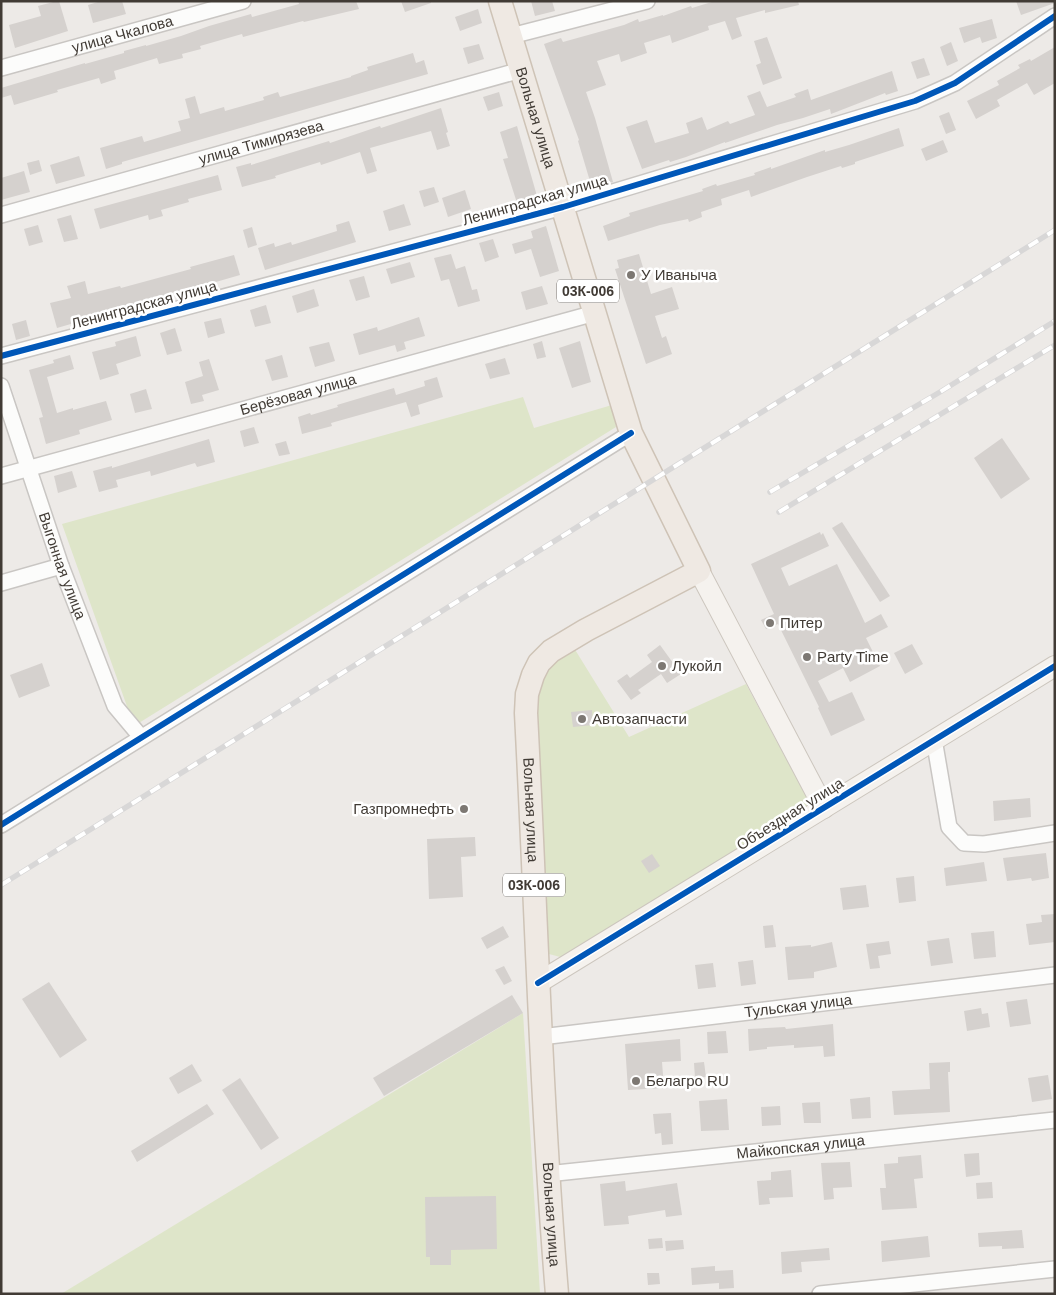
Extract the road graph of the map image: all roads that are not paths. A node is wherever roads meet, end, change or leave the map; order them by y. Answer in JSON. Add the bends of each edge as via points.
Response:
{"nodes":[{"id":1,"x":243,"y":1,"type":"edge"},
{"id":2,"x":500,"y":1,"type":"edge"},
{"id":3,"x":647,"y":1,"type":"edge"},
{"id":4,"x":1055,"y":16,"type":"edge"},
{"id":5,"x":511,"y":36,"type":"junction"},
{"id":6,"x":1,"y":68,"type":"edge"},
{"id":7,"x":521,"y":70,"type":"junction"},
{"id":8,"x":563,"y":207,"type":"junction"},
{"id":9,"x":1,"y":215,"type":"edge"},
{"id":10,"x":594,"y":313,"type":"junction"},
{"id":11,"x":1,"y":356,"type":"edge"},
{"id":12,"x":1,"y":386,"type":"edge"},
{"id":13,"x":631,"y":433,"type":"junction"},
{"id":14,"x":28,"y":468,"type":"junction"},
{"id":15,"x":1,"y":476,"type":"edge"},
{"id":16,"x":61,"y":566,"type":"junction"},
{"id":17,"x":699,"y":571,"type":"junction"},
{"id":18,"x":1,"y":583,"type":"edge"},
{"id":19,"x":1055,"y":666,"type":"edge"},
{"id":20,"x":141,"y":737,"type":"junction"},
{"id":21,"x":934,"y":739,"type":"junction"},
{"id":22,"x":824,"y":808,"type":"junction"},
{"id":23,"x":1,"y":825,"type":"edge"},
{"id":24,"x":1055,"y":833,"type":"edge"},
{"id":25,"x":1055,"y":975,"type":"edge"},
{"id":26,"x":538,"y":983,"type":"junction"},
{"id":27,"x":541,"y":1037,"type":"junction"},
{"id":28,"x":1055,"y":1120,"type":"edge"},
{"id":29,"x":547,"y":1174,"type":"junction"},
{"id":30,"x":1055,"y":1268,"type":"edge"},
{"id":31,"x":557,"y":1294,"type":"edge"},
{"id":32,"x":820,"y":1294,"type":"edge"}],
"edges":[{"from":1,"to":6,"type":"street","name":"улица Чкалова"},
{"from":2,"to":5,"type":"main road","name":"Вольная улица","number":"03К-006"},
{"from":3,"to":5,"type":"street"},
{"from":4,"to":8,"type":"street","name":"Ленинградская улица","via":[[955,83],[915,101]]},
{"from":5,"to":7,"type":"main road","name":"Вольная улица","number":"03К-006"},
{"from":7,"to":8,"type":"main road","name":"Вольная улица","number":"03К-006"},
{"from":7,"to":9,"type":"street","name":"улица Тимирязева"},
{"from":8,"to":10,"type":"main road","name":"Вольная улица","number":"03К-006"},
{"from":8,"to":11,"type":"street","name":"Ленинградская улица"},
{"from":10,"to":13,"type":"main road","name":"Вольная улица","number":"03К-006"},
{"from":10,"to":14,"type":"street","name":"Берёзовая улица"},
{"from":12,"to":14,"type":"street","name":"Выгонная улица"},
{"from":13,"to":17,"type":"main road","name":"Вольная улица","number":"03К-006"},
{"from":13,"to":20,"type":"street"},
{"from":14,"to":15,"type":"street","name":"Берёзовая улица"},
{"from":14,"to":16,"type":"street","name":"Выгонная улица"},
{"from":16,"to":18,"type":"street"},
{"from":16,"to":20,"type":"street","name":"Выгонная улица","via":[[115,706]]},
{"from":17,"to":22,"type":"street","name":"Вольная улица"},
{"from":17,"to":26,"type":"main road","name":"Вольная улица","number":"03К-006","via":[[551,651],[533,675],[526,713]]},
{"from":19,"to":21,"type":"street","name":"Объездная улица"},
{"from":20,"to":23,"type":"street"},
{"from":21,"to":22,"type":"street","name":"Объездная улица"},
{"from":21,"to":24,"type":"street","via":[[949,827],[964,843],[984,844]]},
{"from":22,"to":26,"type":"street","name":"Объездная улица"},
{"from":25,"to":27,"type":"street","name":"Тульская улица"},
{"from":26,"to":27,"type":"main road","name":"Вольная улица","number":"03К-006"},
{"from":27,"to":29,"type":"main road","name":"Вольная улица","number":"03К-006"},
{"from":28,"to":29,"type":"street","name":"Майкопская улица"},
{"from":29,"to":31,"type":"main road","name":"Вольная улица","number":"03К-006"},
{"from":30,"to":32,"type":"street"}]}
